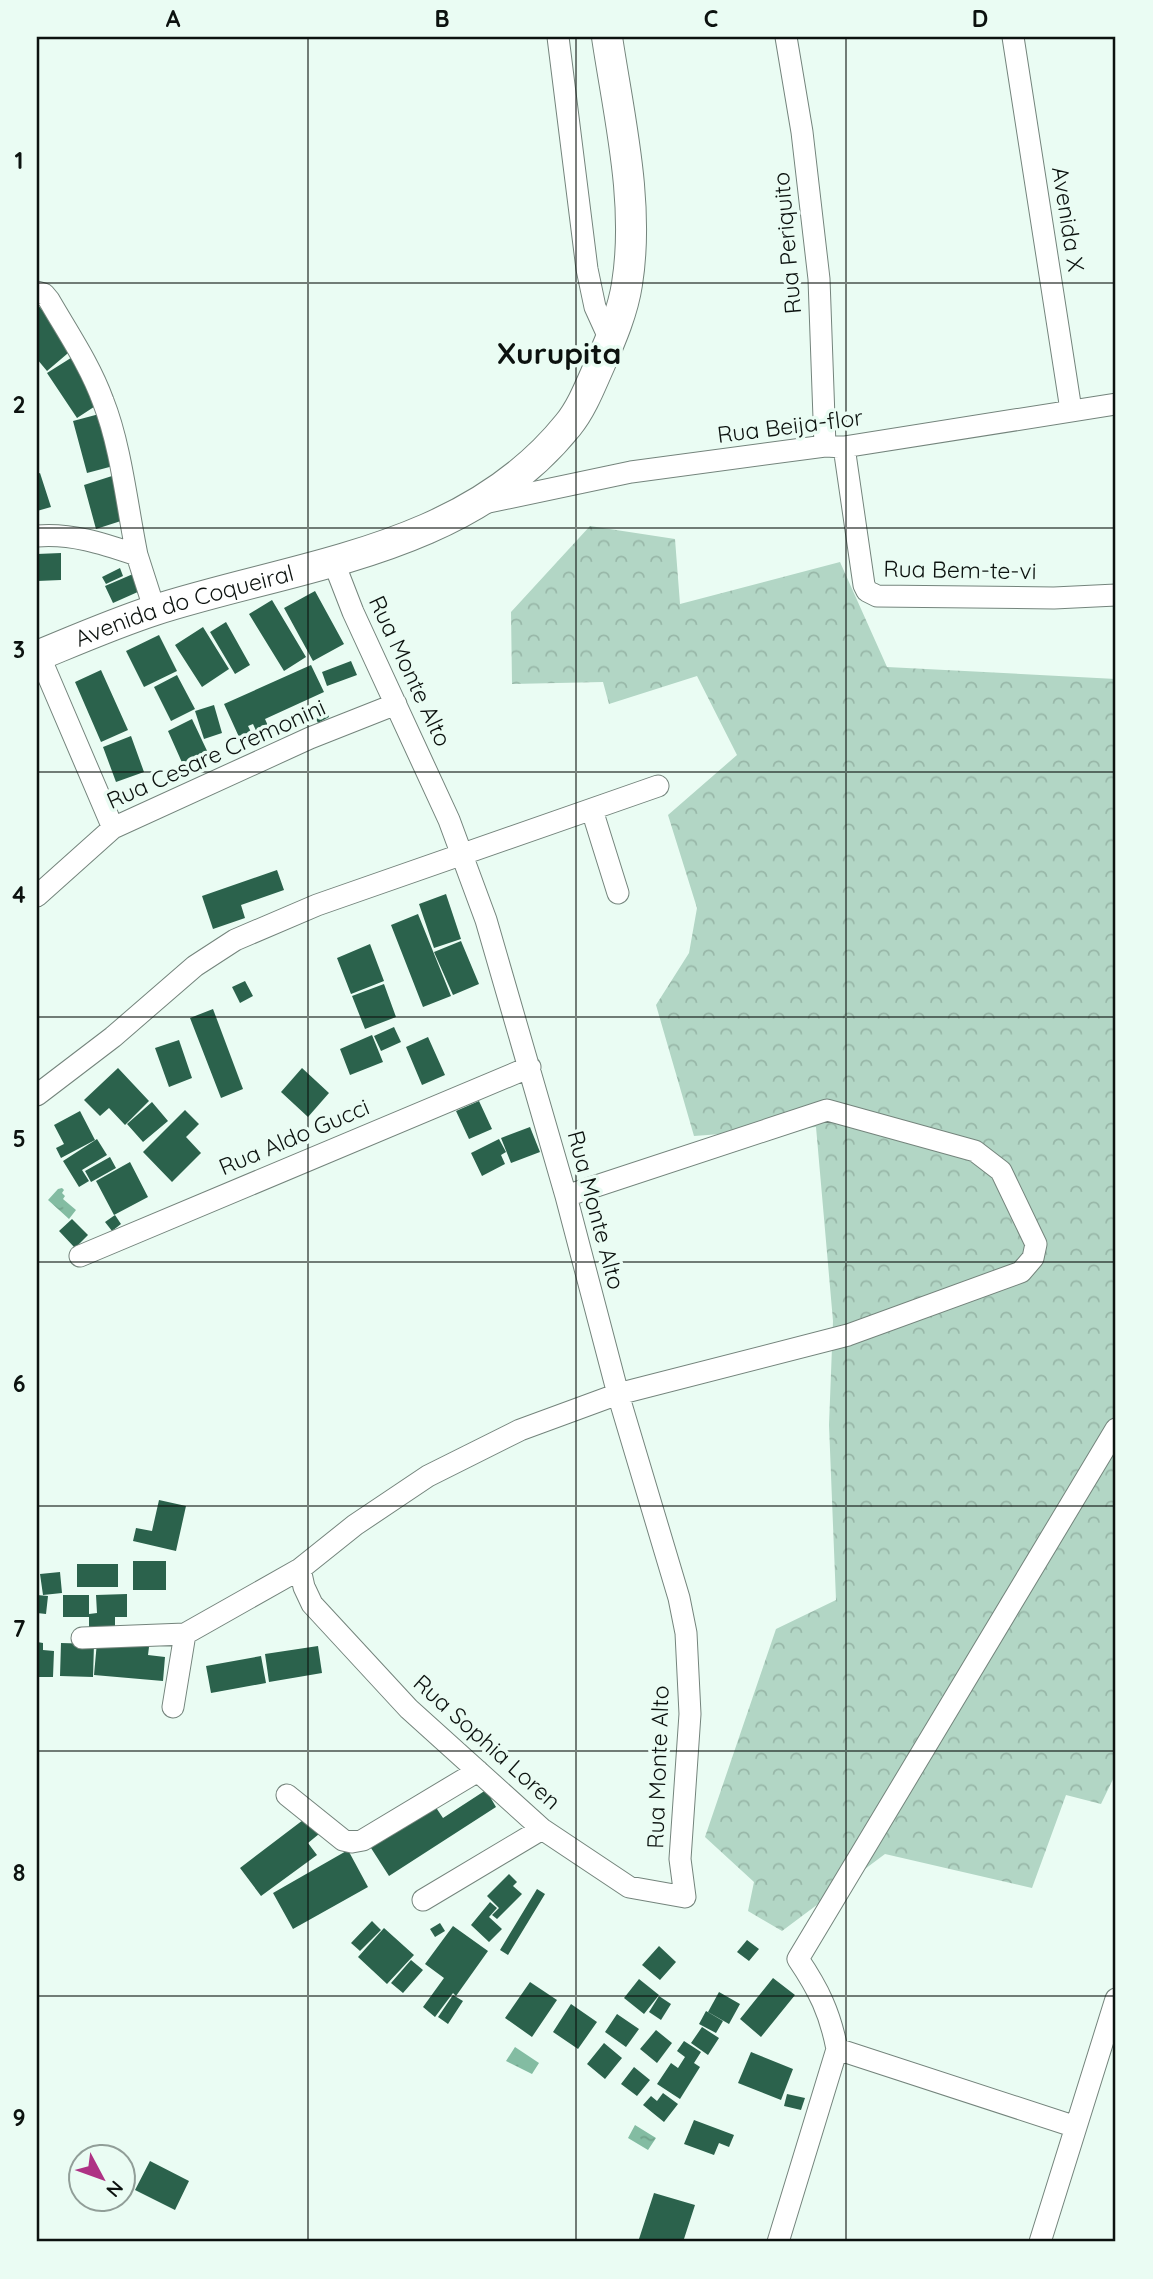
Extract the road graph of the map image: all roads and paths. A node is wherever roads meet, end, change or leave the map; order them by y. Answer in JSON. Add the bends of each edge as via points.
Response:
{"nodes":[{"id":1,"x":558,"y":37,"type":"edge"},
{"id":2,"x":607,"y":37,"type":"edge"},
{"id":3,"x":786,"y":37,"type":"edge"},
{"id":4,"x":1013,"y":37,"type":"edge"},
{"id":5,"x":37,"y":292,"type":"edge"},
{"id":6,"x":610,"y":340,"type":"junction"},
{"id":7,"x":1116,"y":404,"type":"edge"},
{"id":8,"x":1071,"y":410,"type":"junction"},
{"id":9,"x":835,"y":447,"type":"junction"},
{"id":10,"x":471,"y":505,"type":"junction"},
{"id":11,"x":37,"y":536,"type":"edge"},
{"id":12,"x":137,"y":555,"type":"junction"},
{"id":13,"x":334,"y":563,"type":"junction"},
{"id":14,"x":1116,"y":596,"type":"edge"},
{"id":15,"x":155,"y":611,"type":"junction"},
{"id":16,"x":38,"y":655,"type":"edge"},
{"id":17,"x":396,"y":704,"type":"junction"},
{"id":18,"x":658,"y":786,"type":"dead end"},
{"id":19,"x":592,"y":810,"type":"junction"},
{"id":20,"x":113,"y":828,"type":"junction"},
{"id":21,"x":462,"y":856,"type":"junction"},
{"id":22,"x":618,"y":893,"type":"dead end"},
{"id":23,"x":37,"y":896,"type":"edge"},
{"id":24,"x":530,"y":1067,"type":"junction"},
{"id":25,"x":37,"y":1096,"type":"edge"},
{"id":26,"x":566,"y":1196,"type":"junction"},
{"id":27,"x":79,"y":1256,"type":"dead end"},
{"id":28,"x":618,"y":1394,"type":"junction"},
{"id":29,"x":1116,"y":1429,"type":"edge"},
{"id":30,"x":300,"y":1569,"type":"junction"},
{"id":31,"x":185,"y":1634,"type":"junction"},
{"id":32,"x":82,"y":1638,"type":"dead end"},
{"id":33,"x":173,"y":1707,"type":"dead end"},
{"id":34,"x":478,"y":1771,"type":"junction"},
{"id":35,"x":287,"y":1795,"type":"dead end"},
{"id":36,"x":542,"y":1829,"type":"junction"},
{"id":37,"x":685,"y":1897,"type":"joint"},
{"id":38,"x":424,"y":1900,"type":"dead end"},
{"id":39,"x":1116,"y":1999,"type":"edge"},
{"id":40,"x":837,"y":2049,"type":"junction"},
{"id":41,"x":1076,"y":2127,"type":"junction"},
{"id":42,"x":778,"y":2242,"type":"edge"},
{"id":43,"x":1040,"y":2242,"type":"edge"}],
"edges":[{"from":1,"to":6,"type":"street","via":[[587,269],[595,307]]},
{"from":2,"to":6,"type":"main road","name":"Avenida do Coqueiral","via":[[631,224],[627,285]]},
{"from":3,"to":9,"type":"street","name":"Rua Periquito","via":[[802,132]]},
{"from":4,"to":8,"type":"street","name":"Avenida X"},
{"from":5,"to":12,"type":"street","via":[[49,300],[104,402]]},
{"from":6,"to":10,"type":"main road","name":"Avenida do Coqueiral","via":[[569,424],[531,464]]},
{"from":7,"to":8,"type":"street","name":"Rua Beija-flor"},
{"from":8,"to":9,"type":"street","name":"Rua Beija-flor"},
{"from":9,"to":10,"type":"street","name":"Rua Beija-flor","via":[[631,472]]},
{"from":9,"to":14,"type":"street","name":"Rua Bem-te-vi","via":[[864,585],[871,594]]},
{"from":10,"to":13,"type":"main road","name":"Avenida do Coqueiral","via":[[429,530]]},
{"from":11,"to":12,"type":"street","via":[[88,539]]},
{"from":12,"to":15,"type":"street"},
{"from":13,"to":15,"type":"main road","name":"Avenida do Coqueiral"},
{"from":13,"to":17,"type":"street","name":"Rua Monte Alto"},
{"from":15,"to":16,"type":"main road","name":"Avenida do Coqueiral"},
{"from":16,"to":20,"type":"street"},
{"from":17,"to":20,"type":"street","name":"Rua Cesare Cremonini"},
{"from":17,"to":21,"type":"street","name":"Rua Monte Alto"},
{"from":18,"to":19,"type":"street"},
{"from":19,"to":21,"type":"street"},
{"from":19,"to":22,"type":"street"},
{"from":20,"to":23,"type":"street","name":"Rua Cesare Cremonini"},
{"from":21,"to":24,"type":"street","name":"Rua Monte Alto"},
{"from":21,"to":25,"type":"street","via":[[317,905],[235,940],[195,966]]},
{"from":24,"to":26,"type":"street","name":"Rua Monte Alto"},
{"from":24,"to":27,"type":"street","name":"Rua Aldo Gucci"},
{"from":26,"to":28,"type":"street","name":"Rua Monte Alto"},
{"from":26,"to":28,"type":"street","via":[[827,1110],[975,1151],[1001,1171],[1036,1244],[1033,1258],[1021,1272],[848,1335]]},
{"from":28,"to":30,"type":"street","via":[[520,1430],[428,1476]]},
{"from":28,"to":37,"type":"street","name":"Rua Monte Alto","via":[[686,1633],[690,1714],[680,1860]]},
{"from":29,"to":40,"type":"street","via":[[798,1959],[819,1991]]},
{"from":30,"to":31,"type":"street"},
{"from":30,"to":34,"type":"street","name":"Rua Sophia Loren","via":[[312,1604],[409,1709]]},
{"from":31,"to":32,"type":"street"},
{"from":31,"to":33,"type":"street"},
{"from":34,"to":35,"type":"street","via":[[363,1840],[352,1842],[342,1840]]},
{"from":34,"to":36,"type":"street","name":"Rua Sophia Loren"},
{"from":36,"to":37,"type":"street","name":"Rua Sophia Loren","via":[[629,1887]]},
{"from":36,"to":38,"type":"street"},
{"from":39,"to":41,"type":"street"},
{"from":40,"to":41,"type":"street"},
{"from":40,"to":42,"type":"street"},
{"from":41,"to":43,"type":"street"}]}
